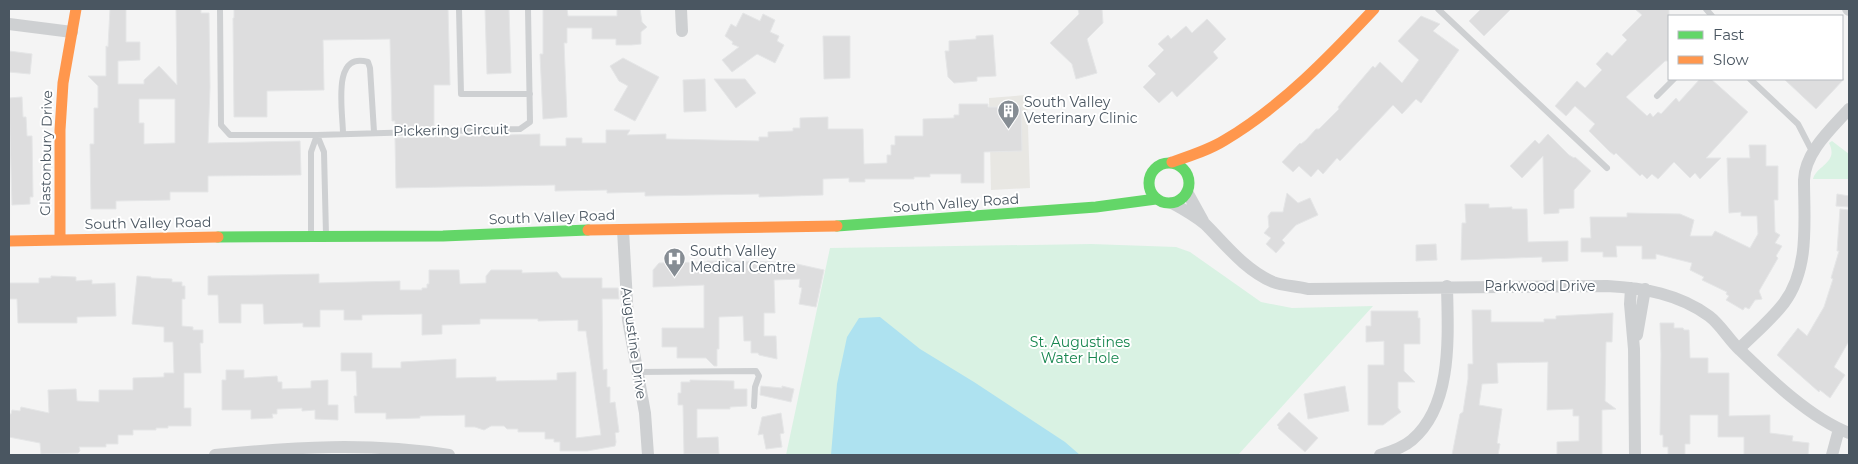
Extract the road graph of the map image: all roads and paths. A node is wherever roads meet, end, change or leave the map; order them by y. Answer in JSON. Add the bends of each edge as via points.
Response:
{"nodes":[{"id":1,"x":76,"y":9,"type":"edge"},
{"id":2,"x":220,"y":9,"type":"edge"},
{"id":3,"x":459,"y":9,"type":"edge"},
{"id":4,"x":528,"y":9,"type":"edge"},
{"id":5,"x":682,"y":9,"type":"edge"},
{"id":6,"x":1374,"y":9,"type":"edge"},
{"id":7,"x":1438,"y":9,"type":"edge"},
{"id":8,"x":9,"y":24,"type":"edge"},
{"id":9,"x":682,"y":31,"type":"dead end"},
{"id":10,"x":72,"y":32,"type":"junction"},
{"id":11,"x":1673,"y":80,"type":"edge"},
{"id":12,"x":1751,"y":80,"type":"edge"},
{"id":13,"x":530,"y":94,"type":"junction"},
{"id":14,"x":1657,"y":96,"type":"dead end"},
{"id":15,"x":1849,"y":109,"type":"edge"},
{"id":16,"x":374,"y":132,"type":"junction"},
{"id":17,"x":343,"y":134,"type":"junction"},
{"id":18,"x":317,"y":135,"type":"junction"},
{"id":19,"x":1223,"y":141,"type":"junction"},
{"id":20,"x":1814,"y":152,"type":"junction"},
{"id":21,"x":1172,"y":162,"type":"junction"},
{"id":22,"x":1607,"y":168,"type":"dead end"},
{"id":23,"x":1141,"y":186,"type":"junction"},
{"id":24,"x":1188,"y":188,"type":"junction"},
{"id":25,"x":1156,"y":199,"type":"junction"},
{"id":26,"x":1172,"y":203,"type":"junction"},
{"id":27,"x":1096,"y":207,"type":"junction"},
{"id":28,"x":1204,"y":224,"type":"junction"},
{"id":29,"x":623,"y":230,"type":"junction"},
{"id":30,"x":311,"y":238,"type":"junction"},
{"id":31,"x":326,"y":238,"type":"junction"},
{"id":32,"x":60,"y":240,"type":"junction"},
{"id":33,"x":9,"y":241,"type":"edge"},
{"id":34,"x":1447,"y":286,"type":"junction"},
{"id":35,"x":1631,"y":288,"type":"junction"},
{"id":36,"x":1645,"y":289,"type":"junction"},
{"id":37,"x":1739,"y":349,"type":"junction"},
{"id":38,"x":1634,"y":350,"type":"junction"},
{"id":39,"x":636,"y":372,"type":"junction"},
{"id":40,"x":754,"y":406,"type":"dead end"},
{"id":41,"x":1844,"y":431,"type":"edge"},
{"id":42,"x":256,"y":453,"type":"edge"},
{"id":43,"x":215,"y":455,"type":"edge"},
{"id":44,"x":448,"y":455,"type":"edge"},
{"id":45,"x":648,"y":455,"type":"edge"},
{"id":46,"x":1380,"y":455,"type":"edge"},
{"id":47,"x":1635,"y":455,"type":"edge"},
{"id":48,"x":1832,"y":455,"type":"edge"}],
"edges":[{"from":1,"to":10,"type":"main road","name":"Glastonbury Drive"},
{"from":2,"to":18,"type":"lane","name":"Pickering Circuit","via":[[221,124],[230,135]]},
{"from":3,"to":13,"type":"lane","via":[[461,94]]},
{"from":4,"to":13,"type":"lane","name":"Pickering Circuit"},
{"from":5,"to":9,"type":"street"},
{"from":6,"to":19,"type":"main road","name":"South Valley Road","via":[[1296,87]]},
{"from":7,"to":22,"type":"lane"},
{"from":8,"to":10,"type":"street"},
{"from":10,"to":32,"type":"main road","name":"Glastonbury Drive","via":[[63,82],[60,130]]},
{"from":11,"to":14,"type":"lane"},
{"from":12,"to":20,"type":"lane","via":[[1798,124]]},
{"from":13,"to":16,"type":"lane","name":"Pickering Circuit","via":[[530,122],[520,128]]},
{"from":15,"to":20,"type":"street"},
{"from":16,"to":17,"type":"lane","name":"Pickering Circuit"},
{"from":16,"to":17,"type":"lane","via":[[370,68],[368,62],[362,60],[347,64],[343,72]]},
{"from":17,"to":18,"type":"lane","name":"Pickering Circuit"},
{"from":18,"to":30,"type":"lane","via":[[311,152]]},
{"from":18,"to":31,"type":"lane","via":[[324,152]]},
{"from":19,"to":21,"type":"main road","name":"South Valley Road"},
{"from":19,"to":24,"type":"main road","name":"South Valley Road","via":[[1201,161]]},
{"from":20,"to":37,"type":"street","via":[[1804,176],[1803,252],[1797,279],[1780,308]]},
{"from":21,"to":23,"type":"main road","name":"South Valley Road","via":[[1157,165]]},
{"from":21,"to":24,"type":"main road","via":[[1188,175]]},
{"from":23,"to":25,"type":"main road"},
{"from":23,"to":27,"type":"main road","name":"South Valley Road"},
{"from":24,"to":26,"type":"main road","name":"South Valley Road","via":[[1178,201]]},
{"from":24,"to":28,"type":"street","name":"Parkwood Drive"},
{"from":25,"to":26,"type":"main road","name":"South Valley Road"},
{"from":25,"to":27,"type":"main road","name":"South Valley Road"},
{"from":26,"to":28,"type":"street","name":"Parkwood Drive"},
{"from":27,"to":29,"type":"main road","name":"South Valley Road","via":[[857,226]]},
{"from":28,"to":34,"type":"street","name":"Parkwood Drive","via":[[1232,253],[1274,282],[1308,288]]},
{"from":29,"to":31,"type":"main road","name":"South Valley Road"},
{"from":29,"to":39,"type":"street","name":"Augustine Drive","via":[[628,320]]},
{"from":30,"to":31,"type":"main road","name":"South Valley Road"},
{"from":30,"to":32,"type":"main road","name":"South Valley Road"},
{"from":32,"to":33,"type":"main road","name":"South Valley Road"},
{"from":34,"to":35,"type":"street","name":"Parkwood Drive"},
{"from":34,"to":46,"type":"street","via":[[1448,350],[1434,408],[1421,432],[1410,442]]},
{"from":35,"to":36,"type":"street","name":"Parkwood Drive"},
{"from":35,"to":38,"type":"street"},
{"from":36,"to":37,"type":"street","name":"Parkwood Drive","via":[[1673,296],[1710,316]]},
{"from":36,"to":38,"type":"street"},
{"from":37,"to":41,"type":"street","name":"Parkwood Drive","via":[[1797,402]]},
{"from":38,"to":47,"type":"street"},
{"from":39,"to":40,"type":"lane","via":[[756,371]]},
{"from":39,"to":45,"type":"street","name":"Augustine Drive","via":[[645,413]]},
{"from":41,"to":48,"type":"street"},
{"from":42,"to":43,"type":"street"},
{"from":42,"to":44,"type":"street","via":[[341,446]]}]}
